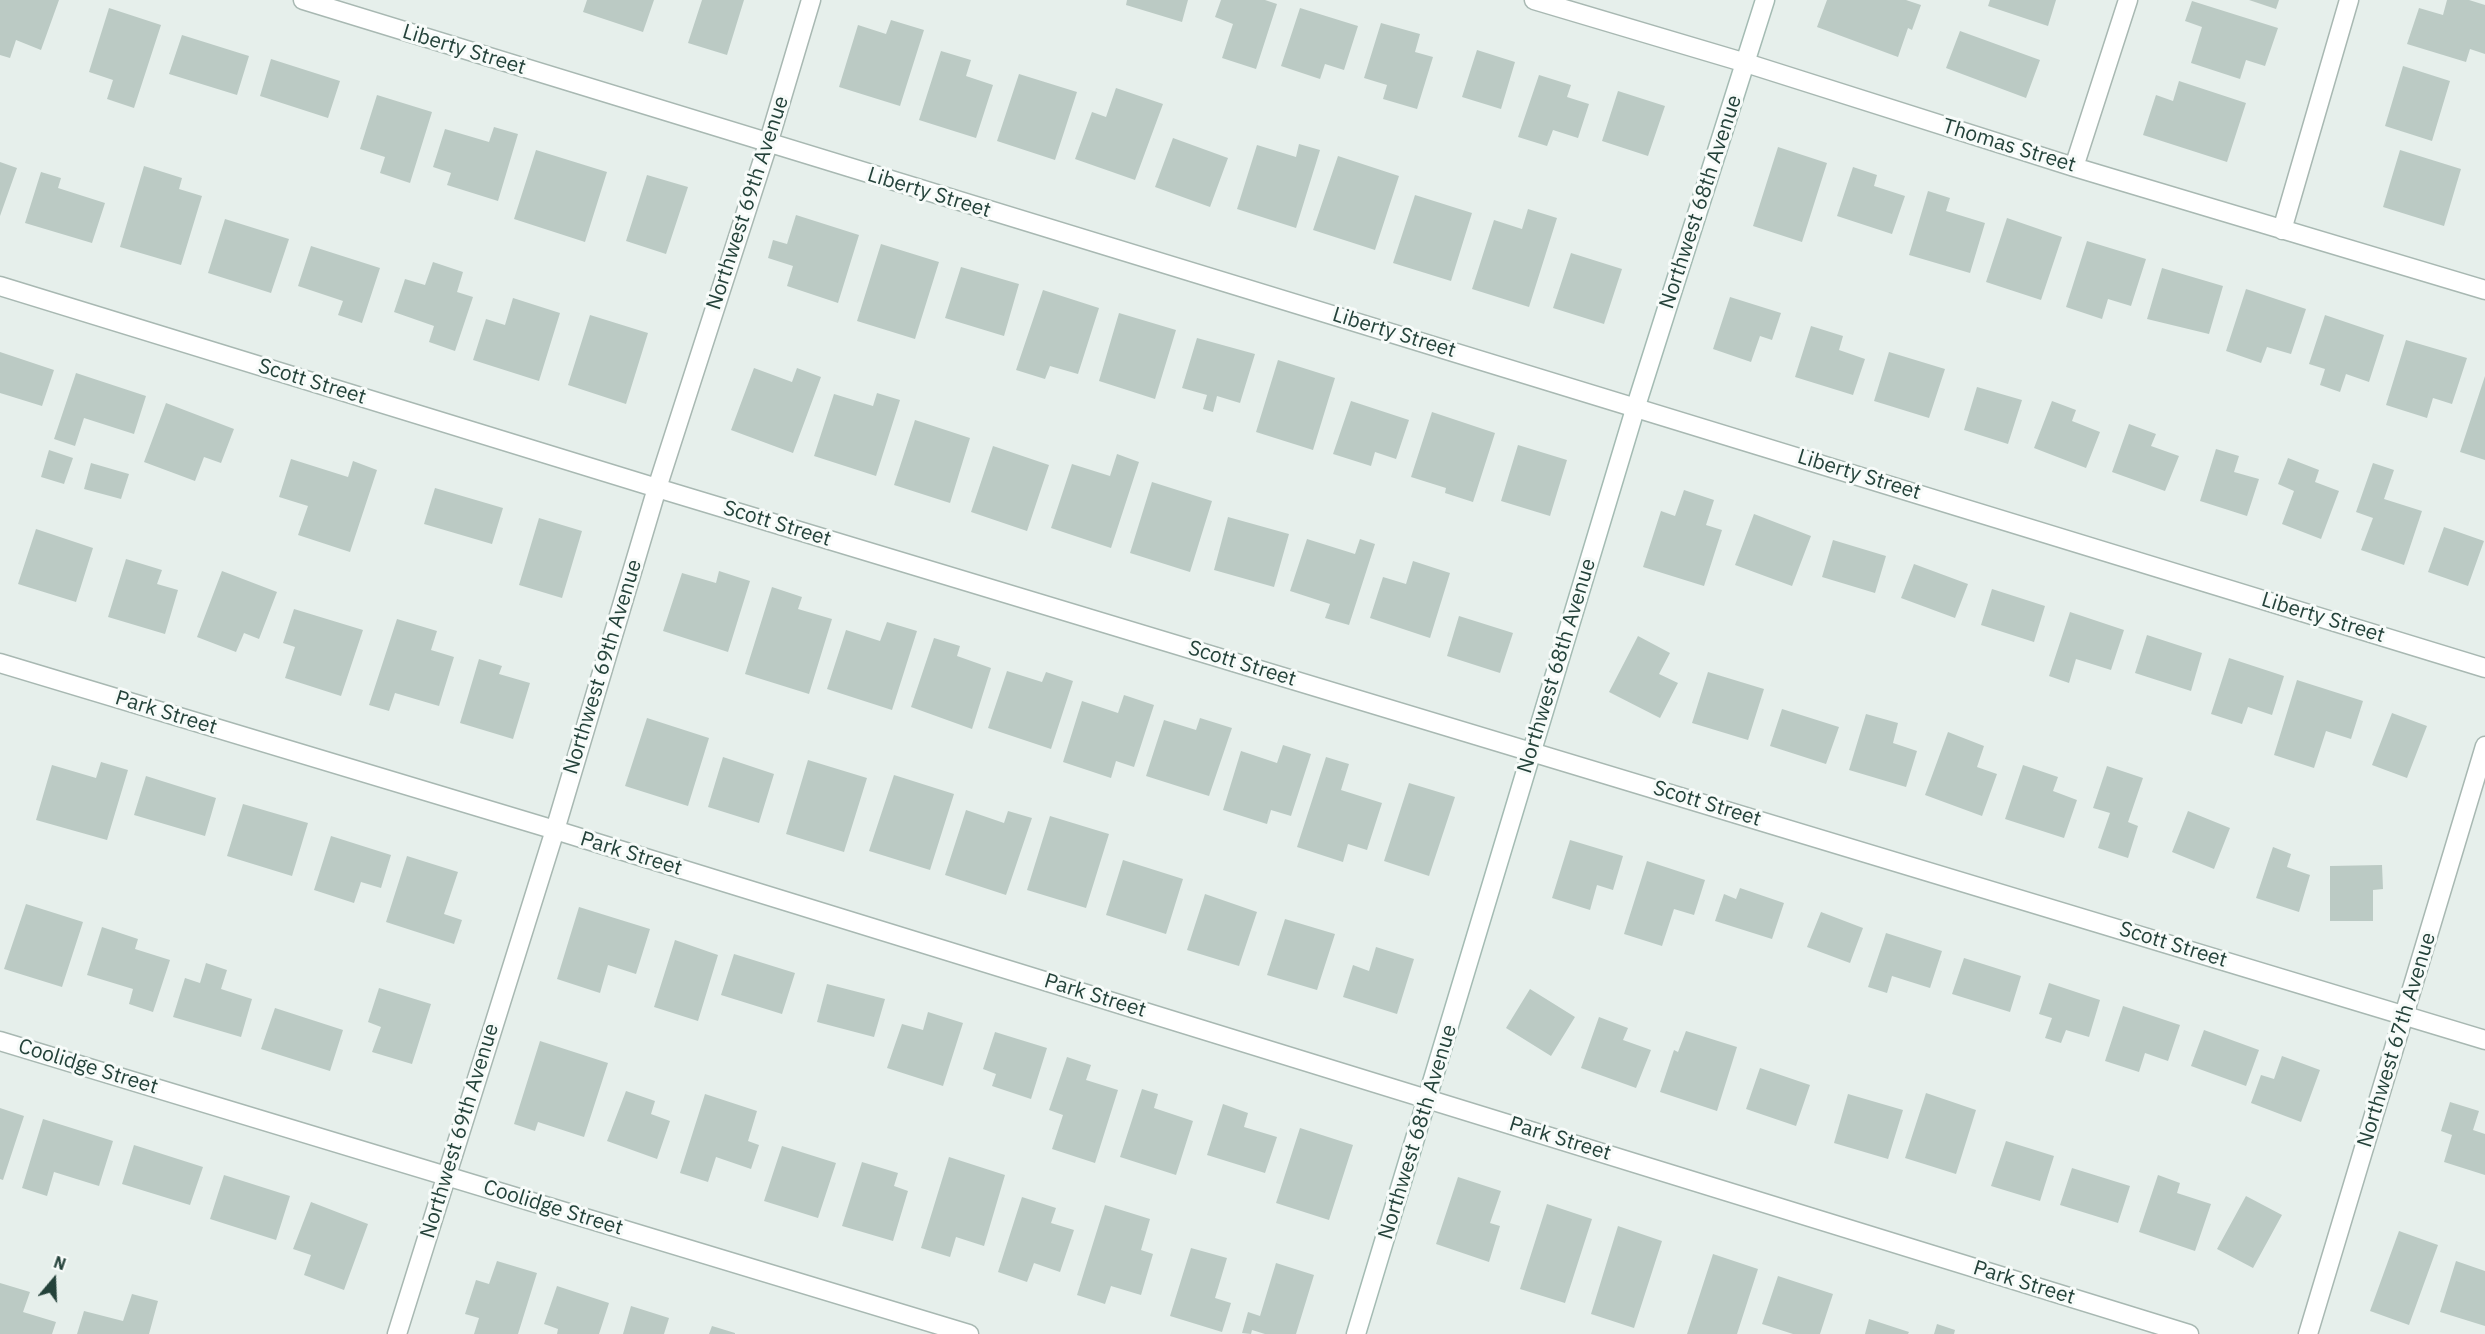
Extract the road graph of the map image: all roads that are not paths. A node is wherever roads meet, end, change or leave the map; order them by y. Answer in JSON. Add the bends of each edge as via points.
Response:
{"nodes":[{"id":1,"x":303,"y":0,"type":"edge"},
{"id":2,"x":811,"y":0,"type":"edge"},
{"id":3,"x":1534,"y":0,"type":"edge"},
{"id":4,"x":1765,"y":0,"type":"edge"},
{"id":5,"x":2128,"y":0,"type":"edge"},
{"id":6,"x":2349,"y":0,"type":"edge"},
{"id":7,"x":1746,"y":63,"type":"junction"},
{"id":8,"x":768,"y":144,"type":"junction"},
{"id":9,"x":2074,"y":167,"type":"junction"},
{"id":10,"x":2282,"y":230,"type":"junction"},
{"id":11,"x":0,"y":286,"type":"edge"},
{"id":12,"x":2485,"y":290,"type":"edge"},
{"id":13,"x":1636,"y":406,"type":"junction"},
{"id":14,"x":657,"y":488,"type":"junction"},
{"id":15,"x":0,"y":663,"type":"edge"},
{"id":16,"x":2485,"y":668,"type":"edge"},
{"id":17,"x":2485,"y":746,"type":"edge"},
{"id":18,"x":1530,"y":751,"type":"junction"},
{"id":19,"x":555,"y":830,"type":"junction"},
{"id":20,"x":2405,"y":1015,"type":"junction"},
{"id":21,"x":2485,"y":1040,"type":"edge"},
{"id":22,"x":0,"y":1041,"type":"edge"},
{"id":23,"x":1428,"y":1099,"type":"junction"},
{"id":24,"x":446,"y":1175,"type":"junction"},
{"id":25,"x":397,"y":1334,"type":"edge"},
{"id":26,"x":969,"y":1334,"type":"edge"},
{"id":27,"x":1356,"y":1334,"type":"edge"},
{"id":28,"x":2189,"y":1334,"type":"edge"},
{"id":29,"x":2308,"y":1334,"type":"edge"}],
"edges":[{"from":1,"to":8,"type":"street","name":"Liberty Street"},
{"from":2,"to":8,"type":"street","name":"Northwest 69th Avenue"},
{"from":3,"to":7,"type":"street","name":"Thomas Street"},
{"from":4,"to":7,"type":"street","name":"Northwest 68th Avenue"},
{"from":5,"to":9,"type":"street"},
{"from":6,"to":10,"type":"street"},
{"from":7,"to":9,"type":"street","name":"Thomas Street"},
{"from":7,"to":13,"type":"street","name":"Northwest 68th Avenue"},
{"from":8,"to":13,"type":"street","name":"Liberty Street"},
{"from":8,"to":14,"type":"street","name":"Northwest 69th Avenue"},
{"from":9,"to":10,"type":"street","name":"Thomas Street"},
{"from":10,"to":12,"type":"street","name":"Thomas Street"},
{"from":11,"to":14,"type":"street","name":"Scott Street"},
{"from":13,"to":16,"type":"street","name":"Liberty Street"},
{"from":13,"to":18,"type":"street","name":"Northwest 68th Avenue"},
{"from":14,"to":18,"type":"street","name":"Scott Street"},
{"from":14,"to":19,"type":"street","name":"Northwest 69th Avenue"},
{"from":15,"to":19,"type":"street","name":"Park Street"},
{"from":17,"to":20,"type":"street","name":"Northwest 67th Avenue"},
{"from":18,"to":20,"type":"street","name":"Scott Street"},
{"from":18,"to":23,"type":"street","name":"Northwest 68th Avenue"},
{"from":19,"to":23,"type":"street","name":"Park Street"},
{"from":19,"to":24,"type":"street","name":"Northwest 69th Avenue"},
{"from":20,"to":21,"type":"street","name":"Scott Street"},
{"from":20,"to":29,"type":"street","name":"Northwest 67th Avenue"},
{"from":22,"to":24,"type":"street","name":"Coolidge Street"},
{"from":23,"to":27,"type":"street","name":"Northwest 68th Avenue"},
{"from":23,"to":28,"type":"street","name":"Park Street"},
{"from":24,"to":25,"type":"street","name":"Northwest 69th Avenue"},
{"from":24,"to":26,"type":"street","name":"Coolidge Street"}]}
